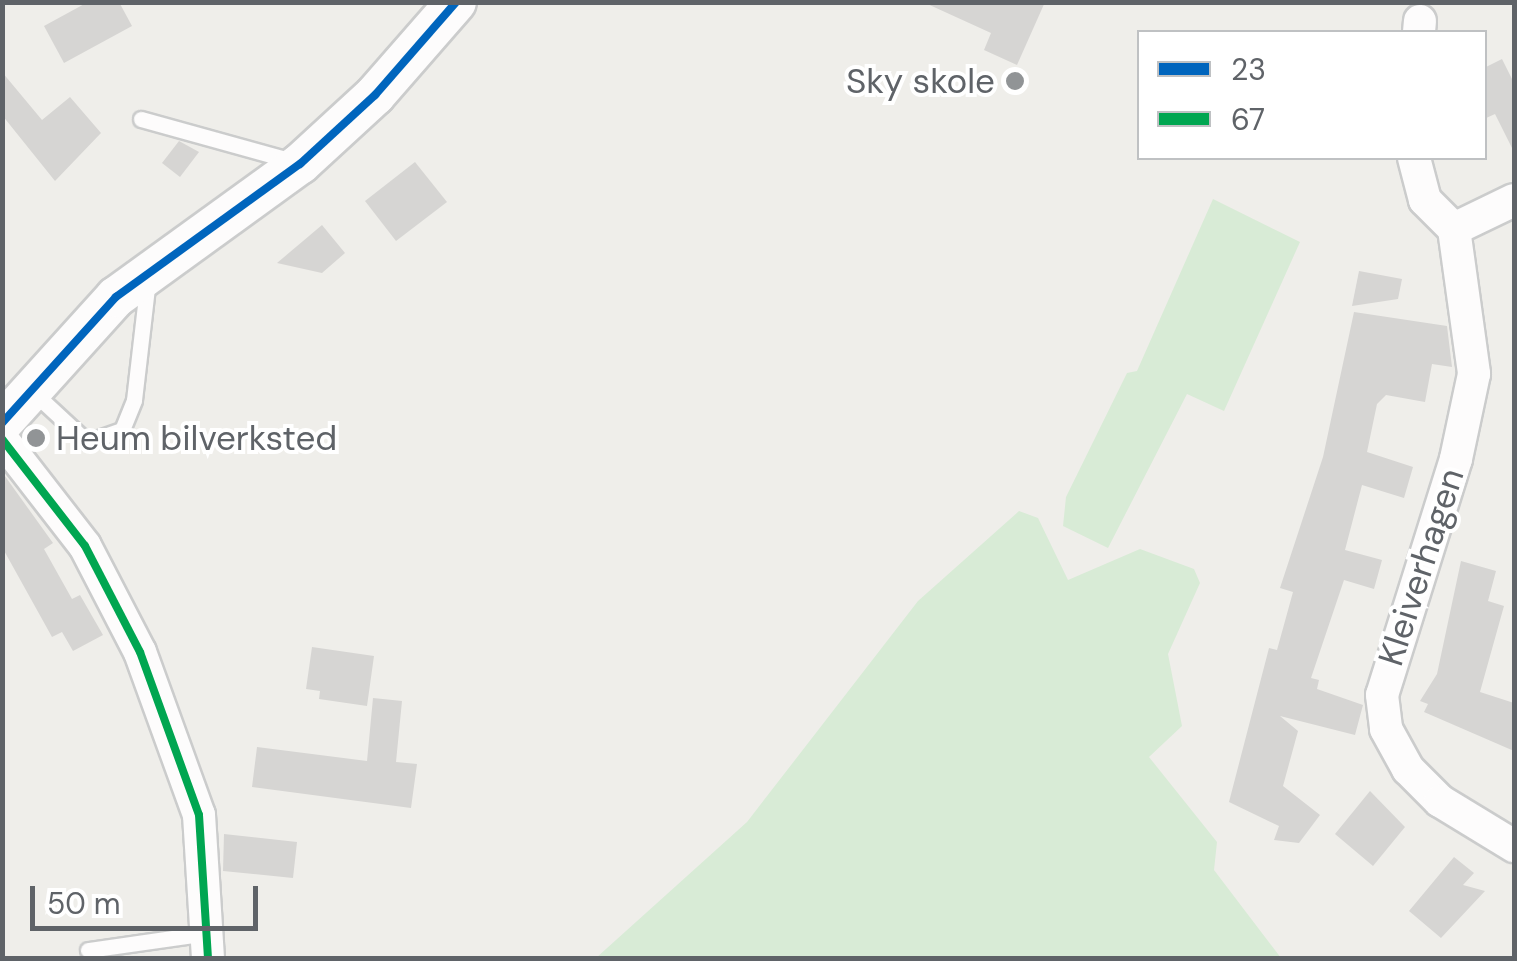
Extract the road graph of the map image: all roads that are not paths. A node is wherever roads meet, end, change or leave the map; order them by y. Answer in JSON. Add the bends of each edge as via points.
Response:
{"nodes":[{"id":1,"x":456,"y":2,"type":"edge"},
{"id":2,"x":142,"y":119,"type":"dead end"},
{"id":3,"x":1415,"y":160,"type":"edge"},
{"id":4,"x":300,"y":164,"type":"junction"},
{"id":5,"x":1514,"y":200,"type":"edge"},
{"id":6,"x":1454,"y":229,"type":"junction"},
{"id":7,"x":155,"y":266,"type":"junction"},
{"id":8,"x":32,"y":391,"type":"junction"},
{"id":9,"x":2,"y":422,"type":"edge"},
{"id":10,"x":2,"y":439,"type":"edge"},
{"id":11,"x":1514,"y":846,"type":"edge"},
{"id":12,"x":208,"y":946,"type":"edge"},
{"id":13,"x":88,"y":950,"type":"dead end"}],
"edges":[{"from":1,"to":4,"type":"street","via":[[375,96]]},
{"from":2,"to":4,"type":"lane","via":[[208,131]]},
{"from":3,"to":6,"type":"street","via":[[1426,200]]},
{"from":4,"to":7,"type":"street"},
{"from":5,"to":6,"type":"street"},
{"from":6,"to":11,"type":"street","name":"Kleiverhagen","via":[[1474,374],[1456,459],[1382,694],[1386,729],[1408,769],[1440,801]]},
{"from":7,"to":8,"type":"street","via":[[116,297]]},
{"from":7,"to":8,"type":"lane","via":[[141,302],[134,400],[122,430],[100,442],[72,436]]},
{"from":8,"to":9,"type":"street"},
{"from":10,"to":12,"type":"street","via":[[86,546],[140,652],[199,816]]},
{"from":12,"to":13,"type":"lane"}]}
